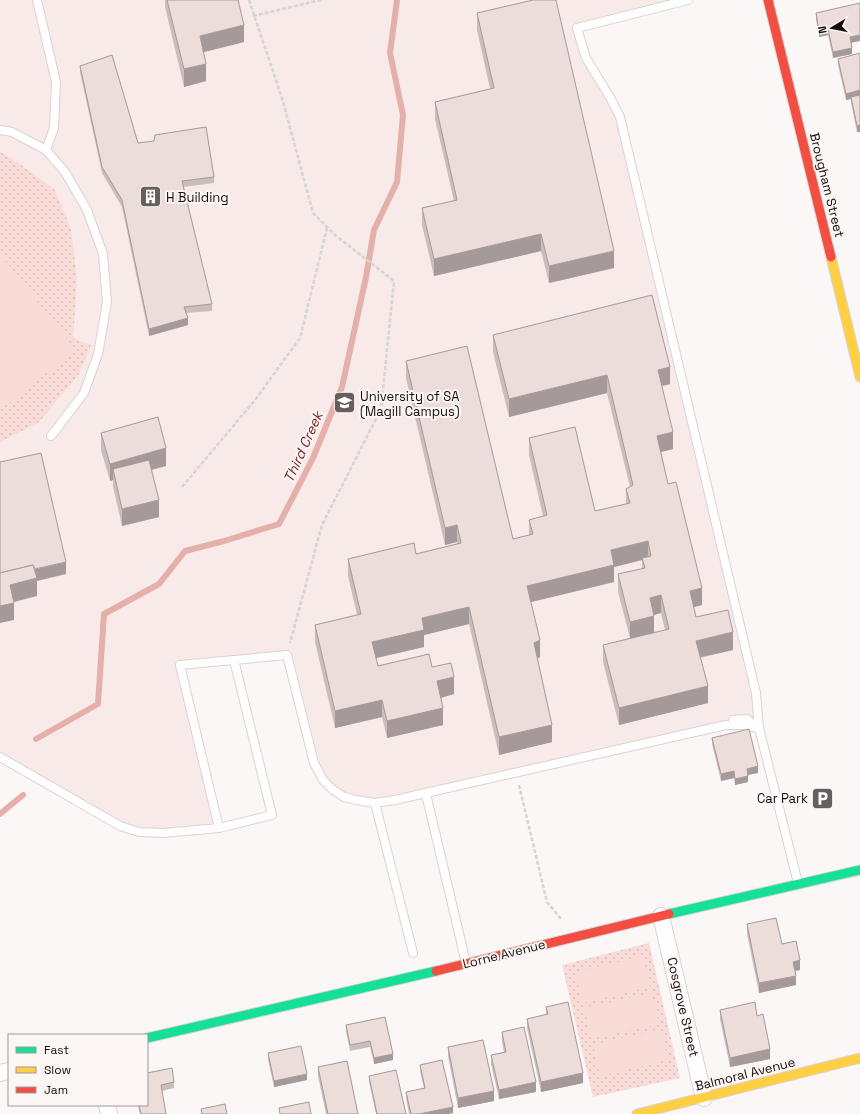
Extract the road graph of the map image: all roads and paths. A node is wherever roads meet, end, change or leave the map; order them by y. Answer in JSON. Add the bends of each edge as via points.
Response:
{"nodes":[{"id":1,"x":37,"y":0,"type":"edge"},
{"id":2,"x":249,"y":0,"type":"edge"},
{"id":3,"x":321,"y":0,"type":"edge"},
{"id":4,"x":688,"y":0,"type":"edge"},
{"id":5,"x":768,"y":0,"type":"edge"},
{"id":6,"x":253,"y":16,"type":"junction"},
{"id":7,"x":0,"y":130,"type":"edge"},
{"id":8,"x":46,"y":150,"type":"junction"},
{"id":9,"x":327,"y":228,"type":"junction"},
{"id":10,"x":860,"y":376,"type":"edge"},
{"id":11,"x":52,"y":436,"type":"dead end"},
{"id":12,"x":182,"y":487,"type":"dead end"},
{"id":13,"x":287,"y":655,"type":"junction"},
{"id":14,"x":234,"y":660,"type":"junction"},
{"id":15,"x":759,"y":728,"type":"junction"},
{"id":16,"x":0,"y":757,"type":"edge"},
{"id":17,"x":516,"y":773,"type":"junction"},
{"id":18,"x":426,"y":794,"type":"junction"},
{"id":19,"x":375,"y":803,"type":"junction"},
{"id":20,"x":219,"y":828,"type":"junction"},
{"id":21,"x":860,"y":870,"type":"edge"},
{"id":22,"x":798,"y":885,"type":"junction"},
{"id":23,"x":661,"y":916,"type":"junction"},
{"id":24,"x":576,"y":937,"type":"junction"},
{"id":25,"x":413,"y":953,"type":"dead end"},
{"id":26,"x":466,"y":964,"type":"junction"},
{"id":27,"x":148,"y":1038,"type":"edge"},
{"id":28,"x":860,"y":1058,"type":"edge"},
{"id":29,"x":704,"y":1098,"type":"junction"},
{"id":30,"x":637,"y":1114,"type":"edge"}],
"edges":[{"from":1,"to":8,"type":"lane","via":[[56,82],[54,128]]},
{"from":2,"to":6,"type":"path"},
{"from":3,"to":6,"type":"path"},
{"from":4,"to":15,"type":"lane","via":[[577,28],[586,58],[620,117],[756,693]]},
{"from":5,"to":10,"type":"street","name":"Brougham Street"},
{"from":6,"to":9,"type":"path","via":[[282,98],[312,213]]},
{"from":7,"to":8,"type":"lane","via":[[12,132]]},
{"from":8,"to":11,"type":"lane","via":[[66,172],[87,210],[103,254],[107,302],[98,354],[84,393]]},
{"from":9,"to":12,"type":"path","via":[[300,338],[255,400]]},
{"from":9,"to":13,"type":"path","via":[[394,281],[381,409],[322,525]]},
{"from":13,"to":14,"type":"lane"},
{"from":13,"to":19,"type":"lane","via":[[314,763],[323,780],[344,797]]},
{"from":14,"to":20,"type":"lane","via":[[272,815]]},
{"from":14,"to":20,"type":"lane","via":[[180,665]]},
{"from":15,"to":17,"type":"lane","via":[[726,725]]},
{"from":15,"to":18,"type":"lane","via":[[747,719],[716,722]]},
{"from":15,"to":22,"type":"lane"},
{"from":16,"to":20,"type":"lane","via":[[120,826],[139,832],[163,833]]},
{"from":17,"to":18,"type":"lane"},
{"from":17,"to":24,"type":"path","via":[[547,902]]},
{"from":18,"to":19,"type":"lane"},
{"from":18,"to":26,"type":"lane"},
{"from":19,"to":25,"type":"lane"},
{"from":21,"to":22,"type":"street","name":"Lorne Avenue"},
{"from":22,"to":23,"type":"street","name":"Lorne Avenue"},
{"from":23,"to":24,"type":"street","name":"Lorne Avenue"},
{"from":23,"to":29,"type":"street","name":"Cosgrove Street"},
{"from":24,"to":26,"type":"street","name":"Lorne Avenue"},
{"from":26,"to":27,"type":"street","name":"Lorne Avenue"},
{"from":28,"to":29,"type":"street","name":"Balmoral Avenue"},
{"from":29,"to":30,"type":"street","name":"Balmoral Avenue"}]}
